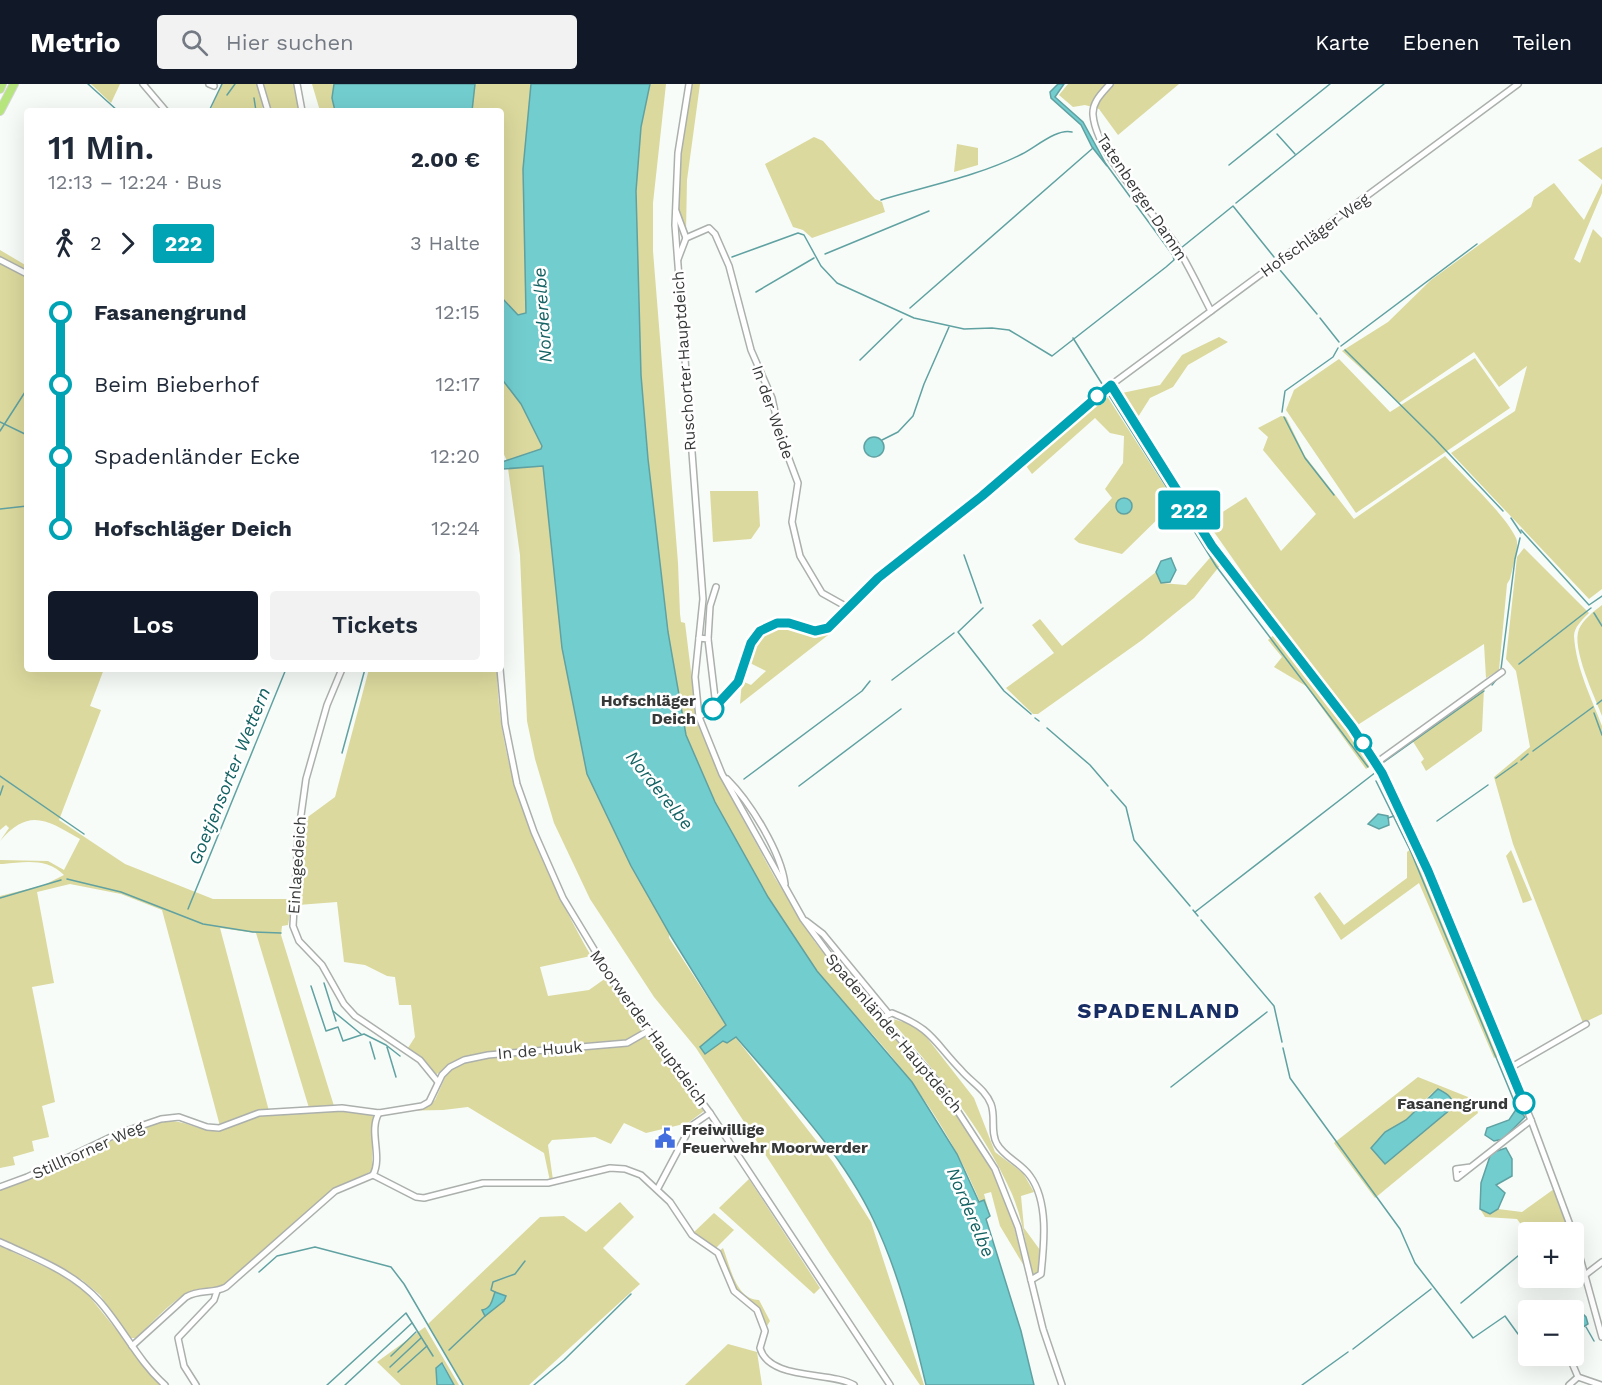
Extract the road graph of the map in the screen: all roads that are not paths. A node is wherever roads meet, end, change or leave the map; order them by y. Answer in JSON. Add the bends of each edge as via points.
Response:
{"nodes":[{"id":1,"x":2,"y":84,"type":"edge"},
{"id":2,"x":14,"y":84,"type":"edge"},
{"id":3,"x":260,"y":84,"type":"edge"},
{"id":4,"x":297,"y":84,"type":"edge"},
{"id":5,"x":689,"y":84,"type":"edge"},
{"id":6,"x":1110,"y":84,"type":"edge"},
{"id":7,"x":1518,"y":84,"type":"edge"},
{"id":8,"x":148,"y":85,"type":"edge"},
{"id":9,"x":0,"y":88,"type":"edge"},
{"id":10,"x":164,"y":108,"type":"edge"},
{"id":11,"x":267,"y":108,"type":"edge"},
{"id":12,"x":302,"y":108,"type":"edge"},
{"id":13,"x":0,"y":111,"type":"edge"},
{"id":14,"x":675,"y":208,"type":"junction"},
{"id":15,"x":686,"y":238,"type":"junction"},
{"id":16,"x":0,"y":260,"type":"edge"},
{"id":17,"x":677,"y":263,"type":"junction"},
{"id":18,"x":24,"y":272,"type":"edge"},
{"id":19,"x":1211,"y":311,"type":"junction"},
{"id":20,"x":1108,"y":388,"type":"junction"},
{"id":21,"x":716,"y":587,"type":"dead end"},
{"id":22,"x":847,"y":607,"type":"junction"},
{"id":23,"x":699,"y":638,"type":"junction"},
{"id":24,"x":708,"y":639,"type":"junction"},
{"id":25,"x":341,"y":672,"type":"edge"},
{"id":26,"x":500,"y":672,"type":"edge"},
{"id":27,"x":1502,"y":672,"type":"dead end"},
{"id":28,"x":716,"y":706,"type":"junction"},
{"id":29,"x":699,"y":717,"type":"junction"},
{"id":30,"x":1376,"y":762,"type":"junction"},
{"id":31,"x":722,"y":774,"type":"junction"},
{"id":32,"x":785,"y":889,"type":"junction"},
{"id":33,"x":803,"y":919,"type":"junction"},
{"id":34,"x":888,"y":1013,"type":"junction"},
{"id":35,"x":882,"y":1018,"type":"junction"},
{"id":36,"x":1586,"y":1024,"type":"dead end"},
{"id":37,"x":648,"y":1031,"type":"junction"},
{"id":38,"x":1510,"y":1068,"type":"junction"},
{"id":39,"x":438,"y":1082,"type":"junction"},
{"id":40,"x":379,"y":1113,"type":"junction"},
{"id":41,"x":710,"y":1113,"type":"junction"},
{"id":42,"x":1531,"y":1120,"type":"junction"},
{"id":43,"x":1471,"y":1167,"type":"dead end"},
{"id":44,"x":373,"y":1174,"type":"junction"},
{"id":45,"x":0,"y":1187,"type":"edge"},
{"id":46,"x":658,"y":1188,"type":"junction"},
{"id":47,"x":1569,"y":1222,"type":"edge"},
{"id":48,"x":0,"y":1242,"type":"edge"},
{"id":49,"x":1602,"y":1262,"type":"edge"},
{"id":50,"x":1584,"y":1272,"type":"edge"},
{"id":51,"x":1585,"y":1275,"type":"junction"},
{"id":52,"x":1031,"y":1280,"type":"junction"},
{"id":53,"x":217,"y":1291,"type":"junction"},
{"id":54,"x":1602,"y":1337,"type":"edge"},
{"id":55,"x":132,"y":1346,"type":"junction"},
{"id":56,"x":1573,"y":1366,"type":"edge"},
{"id":57,"x":1578,"y":1377,"type":"junction"},
{"id":58,"x":165,"y":1385,"type":"edge"},
{"id":59,"x":196,"y":1385,"type":"edge"},
{"id":60,"x":854,"y":1385,"type":"edge"},
{"id":61,"x":890,"y":1385,"type":"edge"},
{"id":62,"x":1062,"y":1385,"type":"edge"},
{"id":63,"x":1569,"y":1385,"type":"edge"},
{"id":64,"x":1602,"y":1385,"type":"edge"}],
"edges":[{"from":1,"to":9,"type":"highway"},
{"from":2,"to":13,"type":"highway"},
{"from":3,"to":11,"type":"street"},
{"from":4,"to":12,"type":"street"},
{"from":5,"to":14,"type":"street","name":"Ruschorter Hauptdeich","via":[[678,153]]},
{"from":6,"to":19,"type":"street","name":"Tatenberger Damm","via":[[1094,105],[1096,132],[1184,258]]},
{"from":7,"to":19,"type":"street","name":"Hofschläger Weg"},
{"from":8,"to":10,"type":"street"},
{"from":14,"to":15,"type":"street"},
{"from":14,"to":17,"type":"street","name":"Ruschorter Hauptdeich"},
{"from":15,"to":17,"type":"street"},
{"from":15,"to":22,"type":"street","name":"In der Weide","via":[[709,228],[725,255],[751,350],[772,398],[780,435],[798,483],[792,522],[801,556],[822,593]]},
{"from":16,"to":18,"type":"street"},
{"from":17,"to":23,"type":"street","name":"Ruschorter Hauptdeich","via":[[703,599]]},
{"from":19,"to":20,"type":"street","name":"Hofschläger Weg"},
{"from":20,"to":22,"type":"street","via":[[982,496],[893,564]]},
{"from":20,"to":30,"type":"street","via":[[1212,546]]},
{"from":21,"to":24,"type":"street","via":[[710,606]]},
{"from":22,"to":28,"type":"street","via":[[822,631],[789,623],[777,623],[760,631],[751,643],[738,682]]},
{"from":23,"to":24,"type":"street"},
{"from":23,"to":29,"type":"street","name":"Ruschorter Hauptdeich","via":[[695,691]]},
{"from":24,"to":28,"type":"street"},
{"from":25,"to":39,"type":"street","name":"Einlagedeich","via":[[306,779],[293,927],[348,1009],[369,1028],[420,1060]]},
{"from":26,"to":37,"type":"street","name":"Moorwerder Hauptdeich","via":[[510,755],[534,832],[586,939]]},
{"from":27,"to":30,"type":"street"},
{"from":28,"to":29,"type":"street"},
{"from":29,"to":31,"type":"street","name":"Spadenländer Hauptdeich"},
{"from":30,"to":38,"type":"street","via":[[1415,840]]},
{"from":31,"to":32,"type":"street","name":"Spadenländer Hauptdeich"},
{"from":31,"to":32,"type":"street","name":"Spadenländer Hauptdeich","via":[[743,795],[783,870]]},
{"from":32,"to":33,"type":"street","name":"Spadenländer Hauptdeich"},
{"from":33,"to":34,"type":"street","via":[[823,934]]},
{"from":33,"to":35,"type":"street","name":"Spadenländer Hauptdeich"},
{"from":34,"to":35,"type":"street"},
{"from":34,"to":52,"type":"street","via":[[908,1019],[934,1037],[959,1069],[985,1093],[993,1115],[994,1139],[1030,1176],[1039,1199],[1043,1240],[1041,1274]]},
{"from":35,"to":52,"type":"street","name":"Spadenländer Hauptdeich","via":[[942,1087],[984,1150],[1012,1207]]},
{"from":36,"to":38,"type":"street"},
{"from":37,"to":39,"type":"street","name":"In de Huuk","via":[[627,1043],[476,1057],[450,1067]]},
{"from":37,"to":41,"type":"street","name":"Moorwerder Hauptdeich"},
{"from":38,"to":42,"type":"street"},
{"from":39,"to":40,"type":"street","name":"Stillhorner Weg","via":[[433,1098],[422,1106]]},
{"from":40,"to":44,"type":"street"},
{"from":40,"to":45,"type":"street","name":"Stillhorner Weg","via":[[342,1107],[259,1113],[214,1128],[183,1118],[161,1119],[117,1134]]},
{"from":41,"to":46,"type":"street","via":[[691,1125]]},
{"from":41,"to":61,"type":"street","name":"Moorwerder Hauptdeich"},
{"from":42,"to":43,"type":"street"},
{"from":42,"to":47,"type":"street"},
{"from":44,"to":46,"type":"street","via":[[424,1198],[483,1183],[548,1183],[610,1168],[632,1171]]},
{"from":44,"to":53,"type":"street","via":[[335,1191],[231,1284]]},
{"from":46,"to":60,"type":"street","via":[[692,1235],[718,1253],[734,1291],[757,1310],[765,1331],[760,1348],[764,1356],[795,1372],[842,1379]]},
{"from":48,"to":55,"type":"street","via":[[79,1283],[103,1305]]},
{"from":49,"to":51,"type":"street"},
{"from":50,"to":51,"type":"street"},
{"from":51,"to":54,"type":"street"},
{"from":52,"to":62,"type":"street","name":"Spadenländer Hauptdeich"},
{"from":53,"to":55,"type":"street","via":[[195,1292],[186,1297]]},
{"from":53,"to":59,"type":"street","via":[[214,1300],[180,1334],[177,1342],[184,1366]]},
{"from":55,"to":58,"type":"street"},
{"from":56,"to":57,"type":"street"},
{"from":57,"to":63,"type":"street"},
{"from":57,"to":64,"type":"street"}]}
